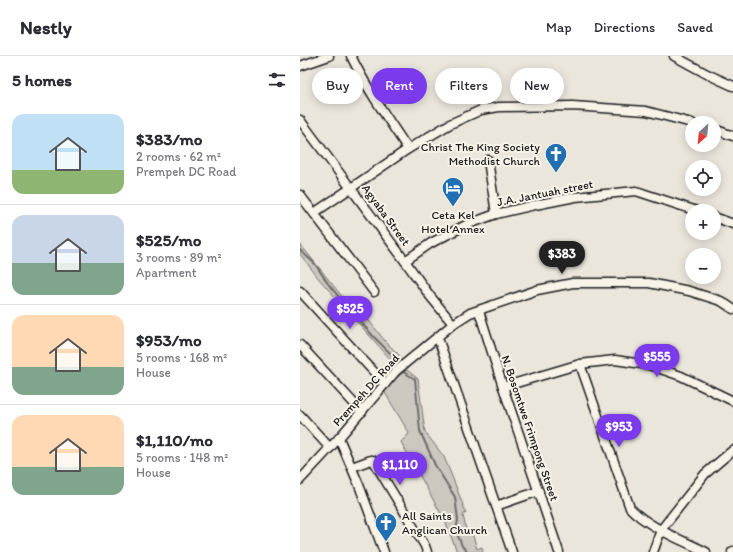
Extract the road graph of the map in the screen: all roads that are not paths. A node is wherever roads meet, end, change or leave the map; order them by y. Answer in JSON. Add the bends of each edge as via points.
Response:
{"nodes":[{"id":1,"x":329,"y":56,"type":"edge"},
{"id":2,"x":351,"y":56,"type":"edge"},
{"id":3,"x":674,"y":56,"type":"edge"},
{"id":4,"x":300,"y":66,"type":"edge"},
{"id":5,"x":733,"y":86,"type":"edge"},
{"id":6,"x":300,"y":120,"type":"edge"},
{"id":7,"x":685,"y":121,"type":"edge"},
{"id":8,"x":721,"y":132,"type":"edge"},
{"id":9,"x":733,"y":136,"type":"edge"},
{"id":10,"x":408,"y":149,"type":"junction"},
{"id":11,"x":488,"y":160,"type":"dead end"},
{"id":12,"x":351,"y":188,"type":"junction"},
{"id":13,"x":300,"y":195,"type":"edge"},
{"id":14,"x":685,"y":207,"type":"edge"},
{"id":15,"x":314,"y":213,"type":"junction"},
{"id":16,"x":496,"y":214,"type":"junction"},
{"id":17,"x":721,"y":220,"type":"edge"},
{"id":18,"x":733,"y":224,"type":"edge"},
{"id":19,"x":405,"y":261,"type":"junction"},
{"id":20,"x":300,"y":291,"type":"edge"},
{"id":21,"x":374,"y":292,"type":"dead end"},
{"id":22,"x":733,"y":309,"type":"edge"},
{"id":23,"x":479,"y":311,"type":"junction"},
{"id":24,"x":453,"y":324,"type":"junction"},
{"id":25,"x":438,"y":338,"type":"junction"},
{"id":26,"x":300,"y":345,"type":"edge"},
{"id":27,"x":580,"y":364,"type":"junction"},
{"id":28,"x":385,"y":384,"type":"junction"},
{"id":29,"x":503,"y":387,"type":"junction"},
{"id":30,"x":733,"y":401,"type":"edge"},
{"id":31,"x":362,"y":412,"type":"junction"},
{"id":32,"x":300,"y":415,"type":"edge"},
{"id":33,"x":339,"y":438,"type":"junction"},
{"id":34,"x":330,"y":448,"type":"junction"},
{"id":35,"x":733,"y":450,"type":"edge"},
{"id":36,"x":352,"y":467,"type":"junction"},
{"id":37,"x":300,"y":480,"type":"edge"},
{"id":38,"x":539,"y":491,"type":"junction"},
{"id":39,"x":496,"y":506,"type":"junction"},
{"id":40,"x":661,"y":530,"type":"junction"},
{"id":41,"x":384,"y":552,"type":"edge"},
{"id":42,"x":427,"y":552,"type":"edge"},
{"id":43,"x":512,"y":552,"type":"edge"},
{"id":44,"x":559,"y":552,"type":"edge"},
{"id":45,"x":653,"y":552,"type":"edge"},
{"id":46,"x":706,"y":552,"type":"edge"}],
"edges":[{"from":1,"to":4,"type":"street"},
{"from":2,"to":10,"type":"street","via":[[371,93]]},
{"from":3,"to":5,"type":"street"},
{"from":6,"to":12,"type":"street","name":"Agyaba Street"},
{"from":7,"to":10,"type":"street","via":[[638,111],[573,106],[499,107],[481,110],[457,120]]},
{"from":8,"to":9,"type":"street"},
{"from":10,"to":12,"type":"street"},
{"from":11,"to":16,"type":"street"},
{"from":12,"to":15,"type":"street"},
{"from":12,"to":19,"type":"street","name":"Agyaba Street"},
{"from":13,"to":15,"type":"street"},
{"from":14,"to":16,"type":"street","name":"J.A. Jantuah street","via":[[636,191],[575,197]]},
{"from":15,"to":21,"type":"street"},
{"from":16,"to":19,"type":"street","name":"J.A. Jantuah street","via":[[448,234]]},
{"from":17,"to":18,"type":"street"},
{"from":19,"to":24,"type":"street","name":"Agyaba Street"},
{"from":20,"to":28,"type":"street"},
{"from":22,"to":23,"type":"street","name":"Prempeh DC Road","via":[[721,301],[689,291],[649,283],[573,283],[537,290]]},
{"from":23,"to":24,"type":"street","name":"Prempeh DC Road"},
{"from":23,"to":29,"type":"street","name":"N. Bosomtwe Frimpong Street"},
{"from":24,"to":25,"type":"street","name":"Prempeh DC Road"},
{"from":25,"to":28,"type":"street","name":"Prempeh DC Road","via":[[408,360]]},
{"from":25,"to":39,"type":"street"},
{"from":26,"to":31,"type":"street"},
{"from":27,"to":29,"type":"street"},
{"from":27,"to":30,"type":"street","via":[[615,360],[649,365],[682,376]]},
{"from":27,"to":40,"type":"street","via":[[630,508],[639,518]]},
{"from":28,"to":31,"type":"street","name":"Prempeh DC Road"},
{"from":29,"to":38,"type":"street","name":"N. Bosomtwe Frimpong Street"},
{"from":31,"to":33,"type":"street","name":"Prempeh DC Road"},
{"from":32,"to":34,"type":"street"},
{"from":33,"to":34,"type":"street","name":"Prempeh DC Road"},
{"from":33,"to":36,"type":"street"},
{"from":34,"to":37,"type":"street","name":"Prempeh DC Road"},
{"from":35,"to":40,"type":"street","via":[[704,474]]},
{"from":36,"to":41,"type":"street"},
{"from":36,"to":42,"type":"street","via":[[373,460]]},
{"from":38,"to":39,"type":"street"},
{"from":38,"to":44,"type":"street","name":"N. Bosomtwe Frimpong Street"},
{"from":39,"to":43,"type":"street"},
{"from":40,"to":45,"type":"street"},
{"from":40,"to":46,"type":"street"}]}
